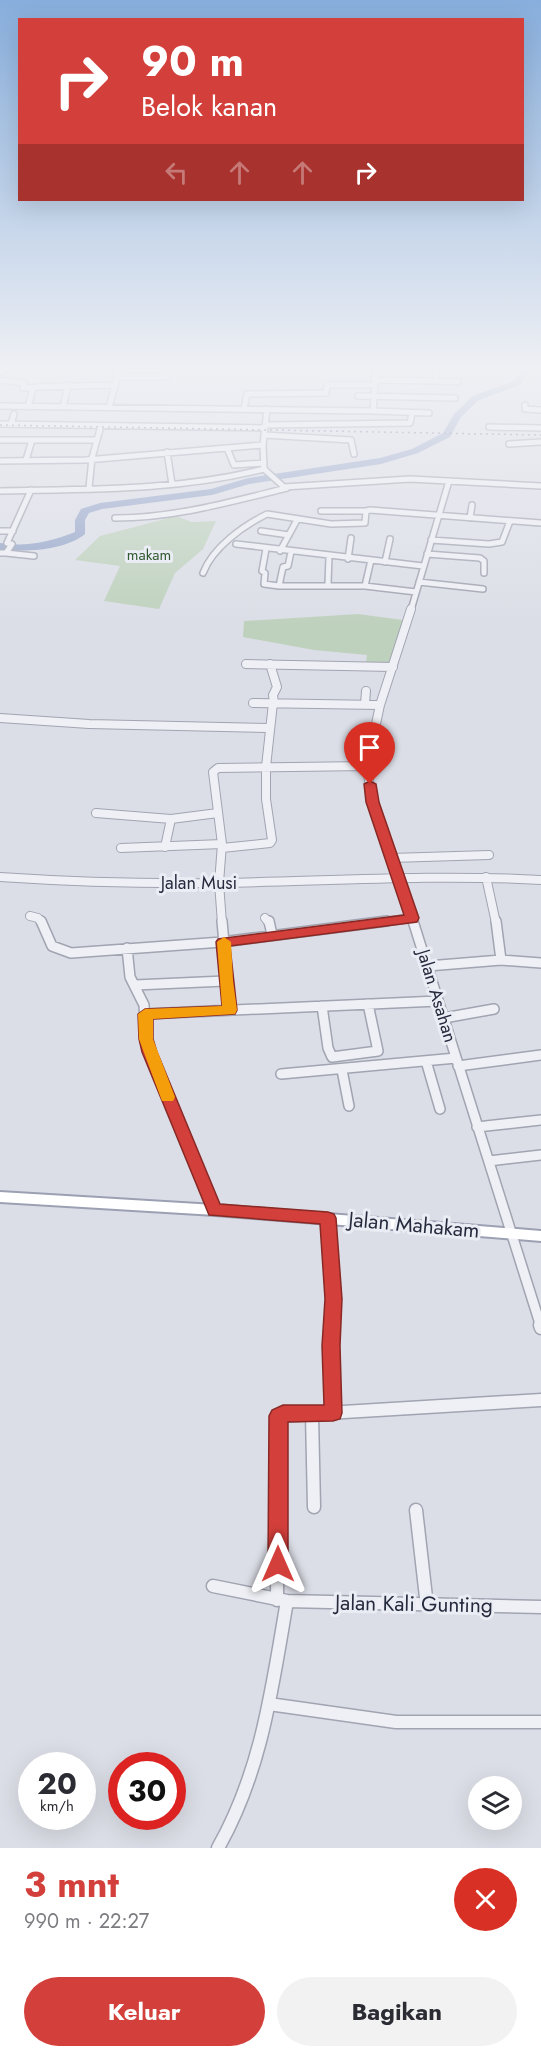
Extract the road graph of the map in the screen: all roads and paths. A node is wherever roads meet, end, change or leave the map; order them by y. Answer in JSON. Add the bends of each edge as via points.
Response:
{"nodes":[{"id":1,"x":28,"y":454,"type":"edge"},
{"id":2,"x":93,"y":454,"type":"edge"},
{"id":3,"x":139,"y":454,"type":"edge"},
{"id":4,"x":167,"y":454,"type":"edge"},
{"id":5,"x":230,"y":454,"type":"edge"},
{"id":6,"x":264,"y":454,"type":"edge"},
{"id":7,"x":92,"y":458,"type":"junction"},
{"id":8,"x":26,"y":460,"type":"junction"},
{"id":9,"x":0,"y":461,"type":"edge"},
{"id":10,"x":265,"y":468,"type":"junction"},
{"id":11,"x":449,"y":481,"type":"junction"},
{"id":12,"x":172,"y":484,"type":"junction"},
{"id":13,"x":541,"y":486,"type":"edge"},
{"id":14,"x":89,"y":488,"type":"junction"},
{"id":15,"x":287,"y":488,"type":"junction"},
{"id":16,"x":32,"y":490,"type":"junction"},
{"id":17,"x":0,"y":491,"type":"edge"},
{"id":18,"x":472,"y":505,"type":"dead end"},
{"id":19,"x":321,"y":511,"type":"dead end"},
{"id":20,"x":366,"y":511,"type":"junction"},
{"id":21,"x":438,"y":516,"type":"junction"},
{"id":22,"x":115,"y":518,"type":"dead end"},
{"id":23,"x":470,"y":518,"type":"junction"},
{"id":24,"x":297,"y":520,"type":"junction"},
{"id":25,"x":510,"y":521,"type":"junction"},
{"id":26,"x":541,"y":523,"type":"edge"},
{"id":27,"x":0,"y":531,"type":"edge"},
{"id":28,"x":13,"y":531,"type":"junction"},
{"id":29,"x":261,"y":531,"type":"dead end"},
{"id":30,"x":289,"y":534,"type":"junction"},
{"id":31,"x":351,"y":538,"type":"dead end"},
{"id":32,"x":390,"y":539,"type":"dead end"},
{"id":33,"x":431,"y":540,"type":"junction"},
{"id":34,"x":236,"y":544,"type":"dead end"},
{"id":35,"x":266,"y":549,"type":"junction"},
{"id":36,"x":6,"y":551,"type":"edge"},
{"id":37,"x":280,"y":551,"type":"junction"},
{"id":38,"x":291,"y":552,"type":"junction"},
{"id":39,"x":427,"y":554,"type":"junction"},
{"id":40,"x":34,"y":556,"type":"dead end"},
{"id":41,"x":329,"y":556,"type":"junction"},
{"id":42,"x":348,"y":558,"type":"junction"},
{"id":43,"x":371,"y":560,"type":"junction"},
{"id":44,"x":385,"y":562,"type":"junction"},
{"id":45,"x":423,"y":566,"type":"junction"},
{"id":46,"x":203,"y":573,"type":"dead end"},
{"id":47,"x":484,"y":573,"type":"dead end"},
{"id":48,"x":419,"y":582,"type":"junction"},
{"id":49,"x":328,"y":584,"type":"junction"},
{"id":50,"x":279,"y":586,"type":"junction"},
{"id":51,"x":365,"y":586,"type":"junction"},
{"id":52,"x":483,"y":589,"type":"dead end"},
{"id":53,"x":416,"y":592,"type":"junction"},
{"id":54,"x":246,"y":664,"type":"dead end"},
{"id":55,"x":270,"y":664,"type":"junction"},
{"id":56,"x":393,"y":667,"type":"junction"},
{"id":57,"x":366,"y":691,"type":"dead end"},
{"id":58,"x":273,"y":703,"type":"junction"},
{"id":59,"x":253,"y":704,"type":"dead end"},
{"id":60,"x":365,"y":704,"type":"junction"},
{"id":61,"x":381,"y":705,"type":"junction"},
{"id":62,"x":0,"y":718,"type":"edge"},
{"id":63,"x":270,"y":728,"type":"junction"},
{"id":64,"x":367,"y":766,"type":"junction"},
{"id":65,"x":266,"y":767,"type":"junction"},
{"id":66,"x":96,"y":813,"type":"dead end"},
{"id":67,"x":218,"y":813,"type":"junction"},
{"id":68,"x":171,"y":819,"type":"junction"},
{"id":69,"x":222,"y":846,"type":"junction"},
{"id":70,"x":121,"y":848,"type":"dead end"},
{"id":71,"x":165,"y":848,"type":"junction"},
{"id":72,"x":489,"y":855,"type":"dead end"},
{"id":73,"x":391,"y":858,"type":"junction"},
{"id":74,"x":0,"y":877,"type":"edge"},
{"id":75,"x":486,"y":877,"type":"junction"},
{"id":76,"x":398,"y":878,"type":"junction"},
{"id":77,"x":541,"y":880,"type":"edge"},
{"id":78,"x":219,"y":883,"type":"junction"},
{"id":79,"x":30,"y":916,"type":"dead end"},
{"id":80,"x":265,"y":918,"type":"dead end"},
{"id":81,"x":412,"y":918,"type":"junction"},
{"id":82,"x":272,"y":935,"type":"junction"},
{"id":83,"x":222,"y":942,"type":"junction"},
{"id":84,"x":127,"y":948,"type":"junction"},
{"id":85,"x":500,"y":955,"type":"junction"},
{"id":86,"x":541,"y":963,"type":"edge"},
{"id":87,"x":428,"y":966,"type":"junction"},
{"id":88,"x":225,"y":981,"type":"junction"},
{"id":89,"x":135,"y":985,"type":"junction"},
{"id":90,"x":438,"y":1001,"type":"junction"},
{"id":91,"x":368,"y":1004,"type":"junction"},
{"id":92,"x":322,"y":1006,"type":"junction"},
{"id":93,"x":494,"y":1009,"type":"dead end"},
{"id":94,"x":230,"y":1010,"type":"junction"},
{"id":95,"x":145,"y":1014,"type":"junction"},
{"id":96,"x":444,"y":1018,"type":"junction"},
{"id":97,"x":541,"y":1055,"type":"edge"},
{"id":98,"x":426,"y":1061,"type":"junction"},
{"id":99,"x":457,"y":1062,"type":"junction"},
{"id":100,"x":342,"y":1070,"type":"junction"},
{"id":101,"x":281,"y":1074,"type":"dead end"},
{"id":102,"x":349,"y":1106,"type":"dead end"},
{"id":103,"x":440,"y":1109,"type":"dead end"},
{"id":104,"x":541,"y":1120,"type":"edge"},
{"id":105,"x":477,"y":1127,"type":"junction"},
{"id":106,"x":541,"y":1155,"type":"edge"},
{"id":107,"x":489,"y":1161,"type":"junction"},
{"id":108,"x":0,"y":1197,"type":"edge"},
{"id":109,"x":215,"y":1210,"type":"junction"},
{"id":110,"x":328,"y":1218,"type":"junction"},
{"id":111,"x":512,"y":1233,"type":"junction"},
{"id":112,"x":541,"y":1236,"type":"edge"},
{"id":113,"x":541,"y":1328,"type":"edge"},
{"id":114,"x":541,"y":1400,"type":"edge"},
{"id":115,"x":333,"y":1413,"type":"junction"},
{"id":116,"x":312,"y":1415,"type":"junction"},
{"id":117,"x":314,"y":1507,"type":"dead end"},
{"id":118,"x":416,"y":1510,"type":"dead end"},
{"id":119,"x":213,"y":1586,"type":"dead end"},
{"id":120,"x":282,"y":1600,"type":"junction"},
{"id":121,"x":427,"y":1606,"type":"junction"},
{"id":122,"x":541,"y":1607,"type":"edge"},
{"id":123,"x":269,"y":1704,"type":"junction"},
{"id":124,"x":541,"y":1722,"type":"edge"},
{"id":125,"x":218,"y":1848,"type":"edge"}],
"edges":[{"from":1,"to":8,"type":"street"},
{"from":2,"to":7,"type":"street"},
{"from":3,"to":7,"type":"street"},
{"from":4,"to":12,"type":"street"},
{"from":5,"to":10,"type":"street","via":[[234,465]]},
{"from":6,"to":10,"type":"street"},
{"from":7,"to":8,"type":"street"},
{"from":7,"to":14,"type":"street"},
{"from":8,"to":9,"type":"street"},
{"from":10,"to":12,"type":"street"},
{"from":10,"to":15,"type":"street"},
{"from":11,"to":13,"type":"street"},
{"from":11,"to":15,"type":"street","via":[[410,479]]},
{"from":11,"to":21,"type":"street","name":"Jalan Asahan"},
{"from":12,"to":14,"type":"street"},
{"from":14,"to":16,"type":"street"},
{"from":15,"to":22,"type":"street","via":[[196,510],[149,518]]},
{"from":16,"to":17,"type":"street"},
{"from":16,"to":28,"type":"street"},
{"from":18,"to":23,"type":"street"},
{"from":19,"to":20,"type":"street"},
{"from":20,"to":21,"type":"street"},
{"from":20,"to":24,"type":"street","via":[[362,525]]},
{"from":21,"to":23,"type":"street"},
{"from":21,"to":33,"type":"street","name":"Jalan Asahan"},
{"from":23,"to":25,"type":"street"},
{"from":24,"to":30,"type":"street"},
{"from":24,"to":46,"type":"street","via":[[265,515],[226,543],[207,562]]},
{"from":25,"to":26,"type":"street"},
{"from":25,"to":33,"type":"street","via":[[502,542]]},
{"from":27,"to":28,"type":"street"},
{"from":28,"to":36,"type":"street","via":[[7,543],[12,544]]},
{"from":29,"to":30,"type":"street"},
{"from":30,"to":37,"type":"street"},
{"from":31,"to":42,"type":"street"},
{"from":32,"to":44,"type":"street"},
{"from":33,"to":39,"type":"street","name":"Jalan Asahan"},
{"from":34,"to":35,"type":"street"},
{"from":35,"to":37,"type":"street"},
{"from":35,"to":50,"type":"street","via":[[264,584]]},
{"from":36,"to":40,"type":"street"},
{"from":37,"to":38,"type":"street"},
{"from":38,"to":41,"type":"street"},
{"from":38,"to":50,"type":"street"},
{"from":39,"to":45,"type":"street","name":"Jalan Asahan"},
{"from":39,"to":47,"type":"street","via":[[480,558],[484,561]]},
{"from":41,"to":42,"type":"street"},
{"from":41,"to":49,"type":"street"},
{"from":42,"to":43,"type":"street"},
{"from":43,"to":44,"type":"street"},
{"from":43,"to":51,"type":"street"},
{"from":44,"to":45,"type":"street"},
{"from":45,"to":48,"type":"street","name":"Jalan Asahan"},
{"from":48,"to":52,"type":"street"},
{"from":48,"to":53,"type":"street","name":"Jalan Asahan"},
{"from":49,"to":50,"type":"street"},
{"from":49,"to":51,"type":"street"},
{"from":51,"to":53,"type":"street"},
{"from":53,"to":56,"type":"street","name":"Jalan Asahan"},
{"from":54,"to":55,"type":"street"},
{"from":55,"to":56,"type":"street"},
{"from":55,"to":58,"type":"street","via":[[277,687]]},
{"from":56,"to":61,"type":"street","name":"Jalan Asahan"},
{"from":57,"to":60,"type":"street"},
{"from":58,"to":59,"type":"street"},
{"from":58,"to":60,"type":"street"},
{"from":58,"to":63,"type":"street"},
{"from":60,"to":61,"type":"street"},
{"from":61,"to":64,"type":"street","name":"Jalan Asahan"},
{"from":62,"to":63,"type":"street"},
{"from":63,"to":65,"type":"street"},
{"from":64,"to":65,"type":"street"},
{"from":64,"to":73,"type":"street","name":"Jalan Asahan","via":[[372,802]]},
{"from":65,"to":67,"type":"street","via":[[215,770]]},
{"from":65,"to":69,"type":"street","via":[[272,840],[261,845]]},
{"from":66,"to":68,"type":"street"},
{"from":67,"to":68,"type":"street"},
{"from":67,"to":69,"type":"street"},
{"from":68,"to":71,"type":"street"},
{"from":69,"to":71,"type":"street"},
{"from":69,"to":78,"type":"street"},
{"from":70,"to":71,"type":"street"},
{"from":72,"to":73,"type":"street"},
{"from":73,"to":76,"type":"street","name":"Jalan Asahan"},
{"from":74,"to":78,"type":"street","name":"Jalan Musi"},
{"from":75,"to":76,"type":"street","name":"Jalan Musi"},
{"from":75,"to":77,"type":"street","name":"Jalan Musi"},
{"from":75,"to":85,"type":"street"},
{"from":76,"to":78,"type":"street","name":"Jalan Musi"},
{"from":76,"to":81,"type":"street","name":"Jalan Asahan"},
{"from":78,"to":83,"type":"street"},
{"from":79,"to":84,"type":"street","via":[[43,920],[46,939],[60,952]]},
{"from":80,"to":82,"type":"street","via":[[270,921]]},
{"from":81,"to":82,"type":"street"},
{"from":81,"to":87,"type":"street","name":"Jalan Asahan"},
{"from":82,"to":83,"type":"street"},
{"from":83,"to":84,"type":"street"},
{"from":83,"to":88,"type":"street"},
{"from":84,"to":89,"type":"street","via":[[128,969]]},
{"from":85,"to":86,"type":"street"},
{"from":85,"to":87,"type":"street"},
{"from":87,"to":90,"type":"street","name":"Jalan Asahan"},
{"from":88,"to":89,"type":"street"},
{"from":88,"to":94,"type":"street"},
{"from":89,"to":95,"type":"street"},
{"from":90,"to":91,"type":"street"},
{"from":90,"to":96,"type":"street","name":"Jalan Asahan"},
{"from":91,"to":92,"type":"street"},
{"from":91,"to":92,"type":"street","via":[[378,1051],[332,1057]]},
{"from":92,"to":94,"type":"street"},
{"from":93,"to":96,"type":"street"},
{"from":94,"to":95,"type":"street"},
{"from":95,"to":109,"type":"street","via":[[150,1052]]},
{"from":96,"to":99,"type":"street","name":"Jalan Asahan"},
{"from":97,"to":99,"type":"street"},
{"from":98,"to":99,"type":"street"},
{"from":98,"to":100,"type":"street"},
{"from":98,"to":103,"type":"street"},
{"from":99,"to":105,"type":"street","name":"Jalan Asahan"},
{"from":100,"to":101,"type":"street"},
{"from":100,"to":102,"type":"street"},
{"from":104,"to":105,"type":"street"},
{"from":105,"to":107,"type":"street","name":"Jalan Asahan"},
{"from":106,"to":107,"type":"street"},
{"from":107,"to":111,"type":"street","name":"Jalan Asahan"},
{"from":108,"to":109,"type":"main road","name":"Jalan Mahakam"},
{"from":109,"to":110,"type":"main road","name":"Jalan Mahakam"},
{"from":110,"to":111,"type":"main road","name":"Jalan Mahakam"},
{"from":110,"to":115,"type":"street","via":[[334,1299]]},
{"from":111,"to":112,"type":"main road","name":"Jalan Mahakam"},
{"from":111,"to":113,"type":"street"},
{"from":114,"to":115,"type":"street"},
{"from":115,"to":116,"type":"street"},
{"from":116,"to":117,"type":"street"},
{"from":116,"to":120,"type":"street","via":[[278,1416]]},
{"from":118,"to":121,"type":"street"},
{"from":119,"to":120,"type":"street"},
{"from":120,"to":121,"type":"street","name":"Jalan Kali Gunting"},
{"from":120,"to":123,"type":"street"},
{"from":121,"to":122,"type":"street","name":"Jalan Kali Gunting"},
{"from":123,"to":124,"type":"street","via":[[396,1722]]},
{"from":123,"to":125,"type":"street","via":[[236,1820]]}]}
